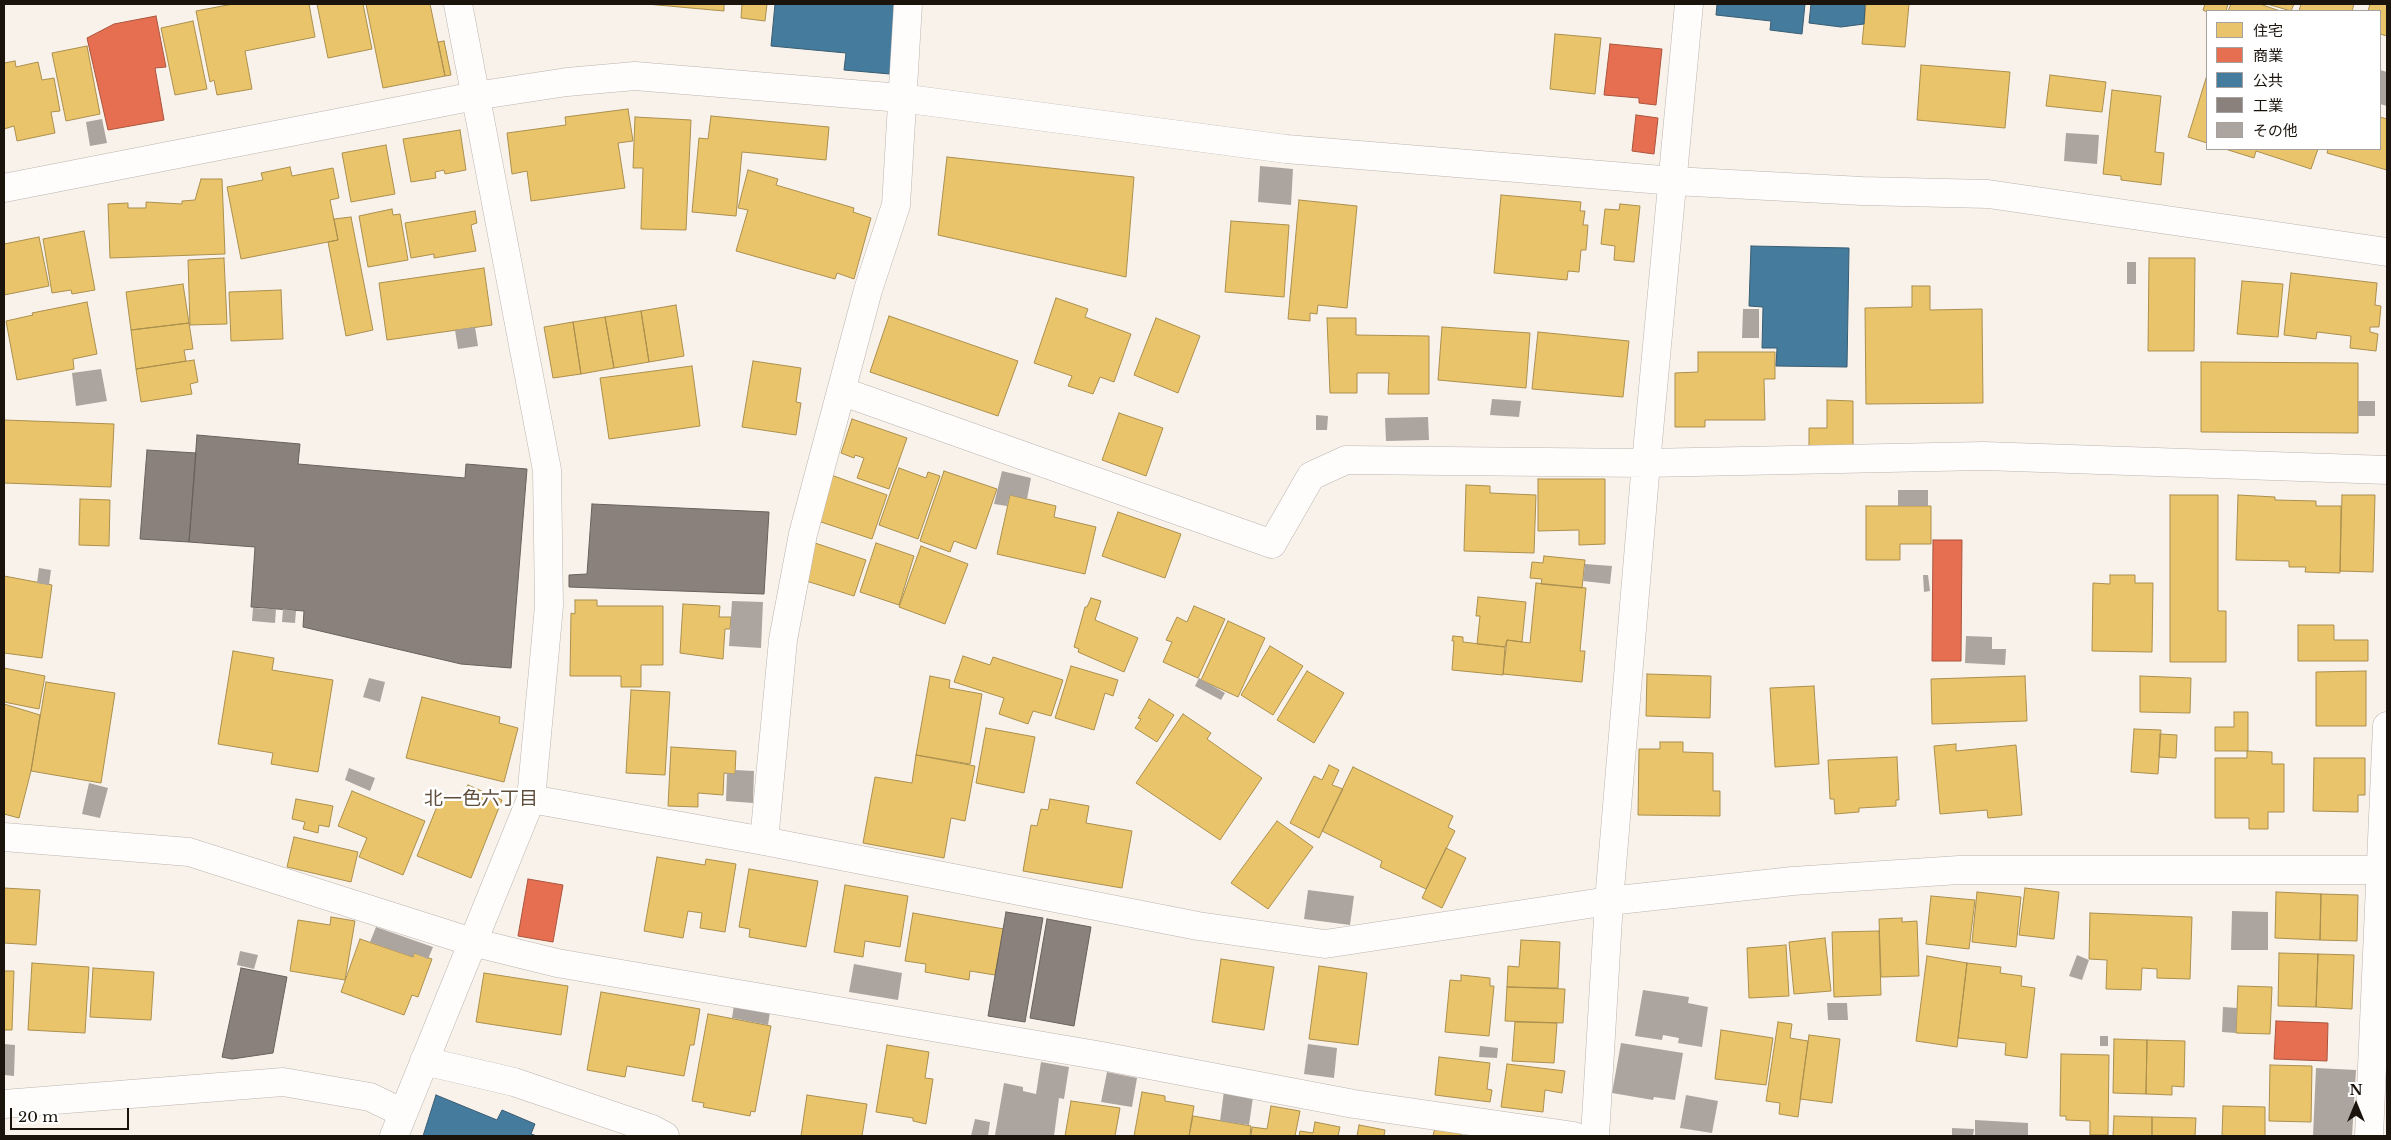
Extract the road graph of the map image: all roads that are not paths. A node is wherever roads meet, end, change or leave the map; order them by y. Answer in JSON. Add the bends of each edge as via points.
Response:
{"nodes":[{"id":1,"x":458,"y":4,"type":"edge"},
{"id":2,"x":908,"y":4,"type":"edge"},
{"id":3,"x":1689,"y":4,"type":"edge"},
{"id":4,"x":475,"y":96,"type":"junction"},
{"id":5,"x":901,"y":98,"type":"junction"},
{"id":6,"x":1674,"y":181,"type":"junction"},
{"id":7,"x":4,"y":188,"type":"edge"},
{"id":8,"x":2387,"y":252,"type":"edge"},
{"id":9,"x":841,"y":391,"type":"junction"},
{"id":10,"x":1646,"y":463,"type":"junction"},
{"id":11,"x":2387,"y":470,"type":"edge"},
{"id":12,"x":2387,"y":726,"type":"edge"},
{"id":13,"x":531,"y":798,"type":"junction"},
{"id":14,"x":4,"y":837,"type":"edge"},
{"id":15,"x":764,"y":840,"type":"junction"},
{"id":16,"x":2384,"y":870,"type":"edge"},
{"id":17,"x":1609,"y":901,"type":"junction"},
{"id":18,"x":472,"y":942,"type":"junction"},
{"id":19,"x":424,"y":1061,"type":"junction"},
{"id":20,"x":4,"y":1104,"type":"edge"},
{"id":21,"x":399,"y":1125,"type":"edge"},
{"id":22,"x":665,"y":1136,"type":"edge"},
{"id":23,"x":1574,"y":1136,"type":"edge"},
{"id":24,"x":1595,"y":1136,"type":"edge"},
{"id":25,"x":2369,"y":1136,"type":"edge"}],
"edges":[{"from":1,"to":4,"type":"street"},
{"from":2,"to":5,"type":"street"},
{"from":3,"to":6,"type":"street"},
{"from":4,"to":5,"type":"street","via":[[635,76]]},
{"from":4,"to":7,"type":"street"},
{"from":4,"to":13,"type":"street","via":[[547,470],[549,606]]},
{"from":5,"to":6,"type":"street","via":[[1286,149]]},
{"from":5,"to":9,"type":"street","via":[[896,205],[868,290]]},
{"from":6,"to":8,"type":"street","via":[[1988,194]]},
{"from":6,"to":10,"type":"street"},
{"from":9,"to":10,"type":"street","via":[[1272,544],[1312,476],[1346,460]]},
{"from":9,"to":15,"type":"street","via":[[802,534],[783,640]]},
{"from":10,"to":11,"type":"street","via":[[1984,456]]},
{"from":10,"to":17,"type":"street"},
{"from":12,"to":16,"type":"street"},
{"from":13,"to":15,"type":"street"},
{"from":13,"to":18,"type":"street"},
{"from":14,"to":18,"type":"street","via":[[189,852]]},
{"from":15,"to":17,"type":"street","via":[[1198,926],[1326,944]]},
{"from":16,"to":17,"type":"street","via":[[1958,870],[1793,881]]},
{"from":16,"to":25,"type":"street"},
{"from":17,"to":24,"type":"street"},
{"from":18,"to":19,"type":"street"},
{"from":18,"to":23,"type":"street","via":[[558,963],[1102,1056],[1354,1104]]},
{"from":19,"to":21,"type":"street"},
{"from":19,"to":22,"type":"street","via":[[514,1082]]},
{"from":20,"to":21,"type":"street","via":[[283,1082],[370,1097]]}]}
